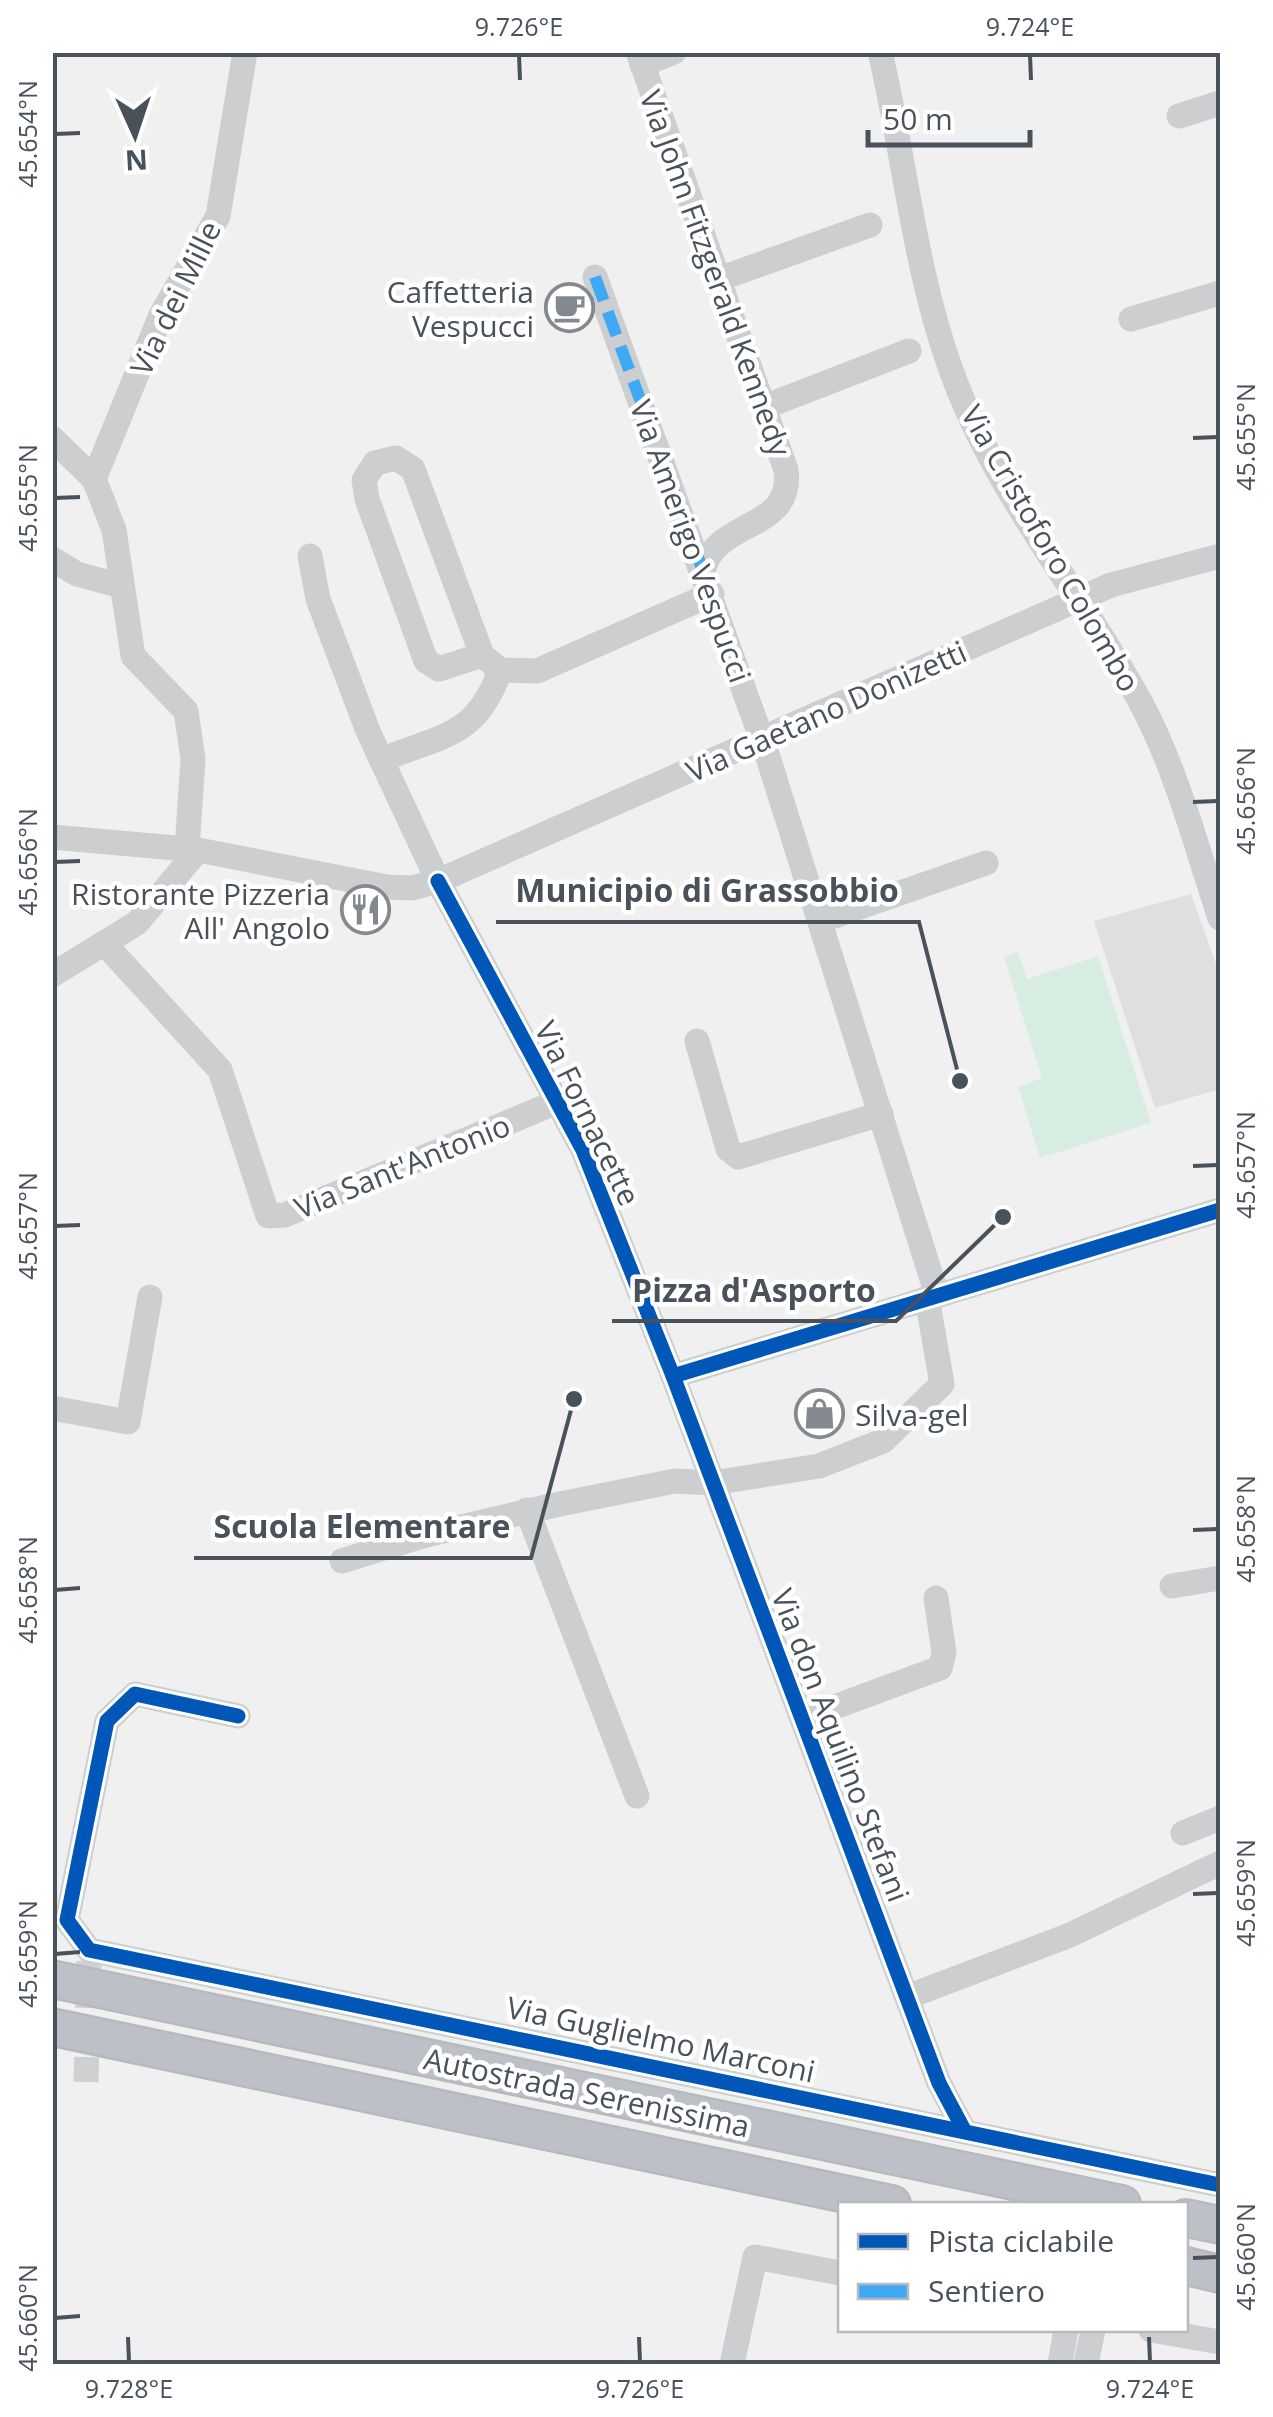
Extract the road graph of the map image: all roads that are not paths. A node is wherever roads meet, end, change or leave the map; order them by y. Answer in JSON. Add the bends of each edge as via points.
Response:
{"nodes":[{"id":1,"x":245,"y":52,"type":"edge"},
{"id":2,"x":674,"y":52,"type":"edge"},
{"id":3,"x":880,"y":52,"type":"edge"},
{"id":4,"x":640,"y":58,"type":"edge"},
{"id":5,"x":1220,"y":103,"type":"edge"},
{"id":6,"x":1179,"y":116,"type":"dead end"},
{"id":7,"x":870,"y":225,"type":"dead end"},
{"id":8,"x":595,"y":277,"type":"dead end"},
{"id":9,"x":719,"y":279,"type":"junction"},
{"id":10,"x":1220,"y":293,"type":"edge"},
{"id":11,"x":1131,"y":319,"type":"dead end"},
{"id":12,"x":909,"y":351,"type":"dead end"},
{"id":13,"x":764,"y":407,"type":"junction"},
{"id":14,"x":52,"y":438,"type":"edge"},
{"id":15,"x":94,"y":479,"type":"junction"},
{"id":16,"x":310,"y":556,"type":"dead end"},
{"id":17,"x":1220,"y":556,"type":"edge"},
{"id":18,"x":52,"y":558,"type":"edge"},
{"id":19,"x":707,"y":582,"type":"junction"},
{"id":20,"x":121,"y":586,"type":"junction"},
{"id":21,"x":1082,"y":599,"type":"junction"},
{"id":22,"x":491,"y":663,"type":"junction"},
{"id":23,"x":761,"y":739,"type":"junction"},
{"id":24,"x":382,"y":760,"type":"junction"},
{"id":25,"x":52,"y":837,"type":"edge"},
{"id":26,"x":193,"y":849,"type":"junction"},
{"id":27,"x":986,"y":863,"type":"dead end"},
{"id":28,"x":438,"y":882,"type":"junction"},
{"id":29,"x":1220,"y":918,"type":"edge"},
{"id":30,"x":820,"y":921,"type":"junction"},
{"id":31,"x":106,"y":944,"type":"junction"},
{"id":32,"x":52,"y":974,"type":"edge"},
{"id":33,"x":697,"y":1041,"type":"dead end"},
{"id":34,"x":556,"y":1102,"type":"junction"},
{"id":35,"x":881,"y":1114,"type":"junction"},
{"id":36,"x":1220,"y":1210,"type":"edge"},
{"id":37,"x":150,"y":1296,"type":"dead end"},
{"id":38,"x":932,"y":1296,"type":"junction"},
{"id":39,"x":673,"y":1376,"type":"junction"},
{"id":40,"x":52,"y":1408,"type":"edge"},
{"id":41,"x":713,"y":1482,"type":"junction"},
{"id":42,"x":527,"y":1510,"type":"junction"},
{"id":43,"x":342,"y":1561,"type":"dead end"},
{"id":44,"x":1220,"y":1578,"type":"edge"},
{"id":45,"x":1172,"y":1586,"type":"dead end"},
{"id":46,"x":936,"y":1598,"type":"dead end"},
{"id":47,"x":238,"y":1716,"type":"dead end"},
{"id":48,"x":802,"y":1719,"type":"junction"},
{"id":49,"x":637,"y":1796,"type":"dead end"},
{"id":50,"x":1220,"y":1818,"type":"edge"},
{"id":51,"x":1184,"y":1834,"type":"dead end"},
{"id":52,"x":1220,"y":1862,"type":"edge"},
{"id":53,"x":52,"y":1978,"type":"edge"},
{"id":54,"x":907,"y":1997,"type":"junction"},
{"id":55,"x":52,"y":2027,"type":"edge"},
{"id":56,"x":939,"y":2083,"type":"junction"},
{"id":57,"x":936,"y":2124,"type":"junction"},
{"id":58,"x":964,"y":2130,"type":"junction"},
{"id":59,"x":1220,"y":2185,"type":"edge"},
{"id":60,"x":883,"y":2202,"type":"edge"},
{"id":61,"x":1113,"y":2202,"type":"edge"},
{"id":62,"x":1188,"y":2218,"type":"edge"},
{"id":63,"x":1220,"y":2225,"type":"edge"},
{"id":64,"x":1188,"y":2266,"type":"edge"},
{"id":65,"x":838,"y":2273,"type":"edge"},
{"id":66,"x":1220,"y":2274,"type":"edge"},
{"id":67,"x":1066,"y":2332,"type":"edge"},
{"id":68,"x":1093,"y":2332,"type":"edge"},
{"id":69,"x":1162,"y":2332,"type":"edge"},
{"id":70,"x":1220,"y":2342,"type":"edge"},
{"id":71,"x":732,"y":2364,"type":"edge"},
{"id":72,"x":1060,"y":2364,"type":"edge"},
{"id":73,"x":1086,"y":2364,"type":"edge"}],
"edges":[{"from":1,"to":15,"type":"street","name":"Via dei Mille","via":[[218,216],[161,315]]},
{"from":2,"to":4,"type":"street"},
{"from":3,"to":21,"type":"street","name":"Via Cristoforo Colombo","via":[[922,269],[951,370],[999,472]]},
{"from":4,"to":9,"type":"street","name":"Via John Fitzgerald Kennedy"},
{"from":5,"to":6,"type":"street"},
{"from":7,"to":9,"type":"street"},
{"from":8,"to":19,"type":"street","name":"Via Amerigo Vespucci"},
{"from":9,"to":13,"type":"street","name":"Via John Fitzgerald Kennedy"},
{"from":10,"to":11,"type":"street"},
{"from":12,"to":13,"type":"street"},
{"from":13,"to":19,"type":"street","name":"Via John Fitzgerald Kennedy","via":[[786,470],[783,503],[770,517],[714,546]]},
{"from":14,"to":15,"type":"street"},
{"from":15,"to":20,"type":"street","via":[[114,530]]},
{"from":16,"to":24,"type":"street","name":"Via Fornacette","via":[[318,599]]},
{"from":17,"to":21,"type":"street","name":"Via Gaetano Donizetti"},
{"from":18,"to":20,"type":"street","via":[[77,574]]},
{"from":19,"to":22,"type":"street","via":[[537,671]]},
{"from":19,"to":23,"type":"street","name":"Via Amerigo Vespucci"},
{"from":20,"to":26,"type":"street","via":[[133,656],[186,710]]},
{"from":21,"to":23,"type":"street","name":"Via Gaetano Donizetti"},
{"from":21,"to":29,"type":"street","name":"Via Cristoforo Colombo","via":[[1144,709]]},
{"from":22,"to":22,"type":"street","via":[[413,468],[396,458],[375,463],[364,480],[367,499],[426,661],[439,669]]},
{"from":22,"to":24,"type":"street","via":[[489,702],[471,723]]},
{"from":23,"to":28,"type":"street","name":"Via Gaetano Donizetti"},
{"from":23,"to":30,"type":"street","name":"Via Amerigo Vespucci"},
{"from":24,"to":28,"type":"street","name":"Via Fornacette"},
{"from":25,"to":26,"type":"street"},
{"from":26,"to":28,"type":"street","via":[[387,887]]},
{"from":26,"to":31,"type":"street","via":[[137,923]]},
{"from":27,"to":30,"type":"street"},
{"from":28,"to":34,"type":"street","name":"Via Fornacette"},
{"from":30,"to":35,"type":"street","name":"Via Amerigo Vespucci"},
{"from":31,"to":32,"type":"street"},
{"from":31,"to":34,"type":"street","name":"Via Sant'Antonio","via":[[220,1070],[268,1216],[285,1215]]},
{"from":33,"to":35,"type":"street","via":[[728,1149],[738,1157]]},
{"from":34,"to":39,"type":"street","name":"Via Fornacette","via":[[583,1150]]},
{"from":35,"to":38,"type":"street","name":"Via Amerigo Vespucci"},
{"from":36,"to":38,"type":"street"},
{"from":37,"to":40,"type":"street","via":[[128,1422]]},
{"from":38,"to":39,"type":"street"},
{"from":38,"to":41,"type":"street","name":"Via Amerigo Vespucci","via":[[942,1384],[883,1441],[820,1466]]},
{"from":39,"to":41,"type":"street","name":"Via don Aquilino Stefani"},
{"from":41,"to":42,"type":"street","via":[[675,1481]]},
{"from":41,"to":48,"type":"street","name":"Via don Aquilino Stefani"},
{"from":42,"to":43,"type":"street"},
{"from":42,"to":49,"type":"street"},
{"from":44,"to":45,"type":"street"},
{"from":46,"to":48,"type":"street","via":[[940,1668]]},
{"from":47,"to":57,"type":"street","name":"Via Guglielmo Marconi","via":[[135,1694],[107,1722],[67,1920],[89,1956]]},
{"from":48,"to":54,"type":"street","name":"Via don Aquilino Stefani"},
{"from":50,"to":51,"type":"street"},
{"from":52,"to":54,"type":"street","via":[[1070,1935]]},
{"from":53,"to":61,"type":"highway","name":"Autostrada Serenissima"},
{"from":54,"to":56,"type":"street","name":"Via don Aquilino Stefani"},
{"from":55,"to":60,"type":"highway","name":"Autostrada Serenissima"},
{"from":56,"to":57,"type":"street","name":"Via don Aquilino Stefani"},
{"from":56,"to":58,"type":"street","name":"Via don Aquilino Stefani"},
{"from":57,"to":58,"type":"street","name":"Via Guglielmo Marconi"},
{"from":58,"to":59,"type":"street","name":"Via Guglielmo Marconi"},
{"from":62,"to":63,"type":"highway"},
{"from":64,"to":66,"type":"highway"},
{"from":65,"to":71,"type":"street","via":[[755,2258]]},
{"from":67,"to":72,"type":"street"},
{"from":68,"to":73,"type":"street"},
{"from":69,"to":70,"type":"street"}]}
